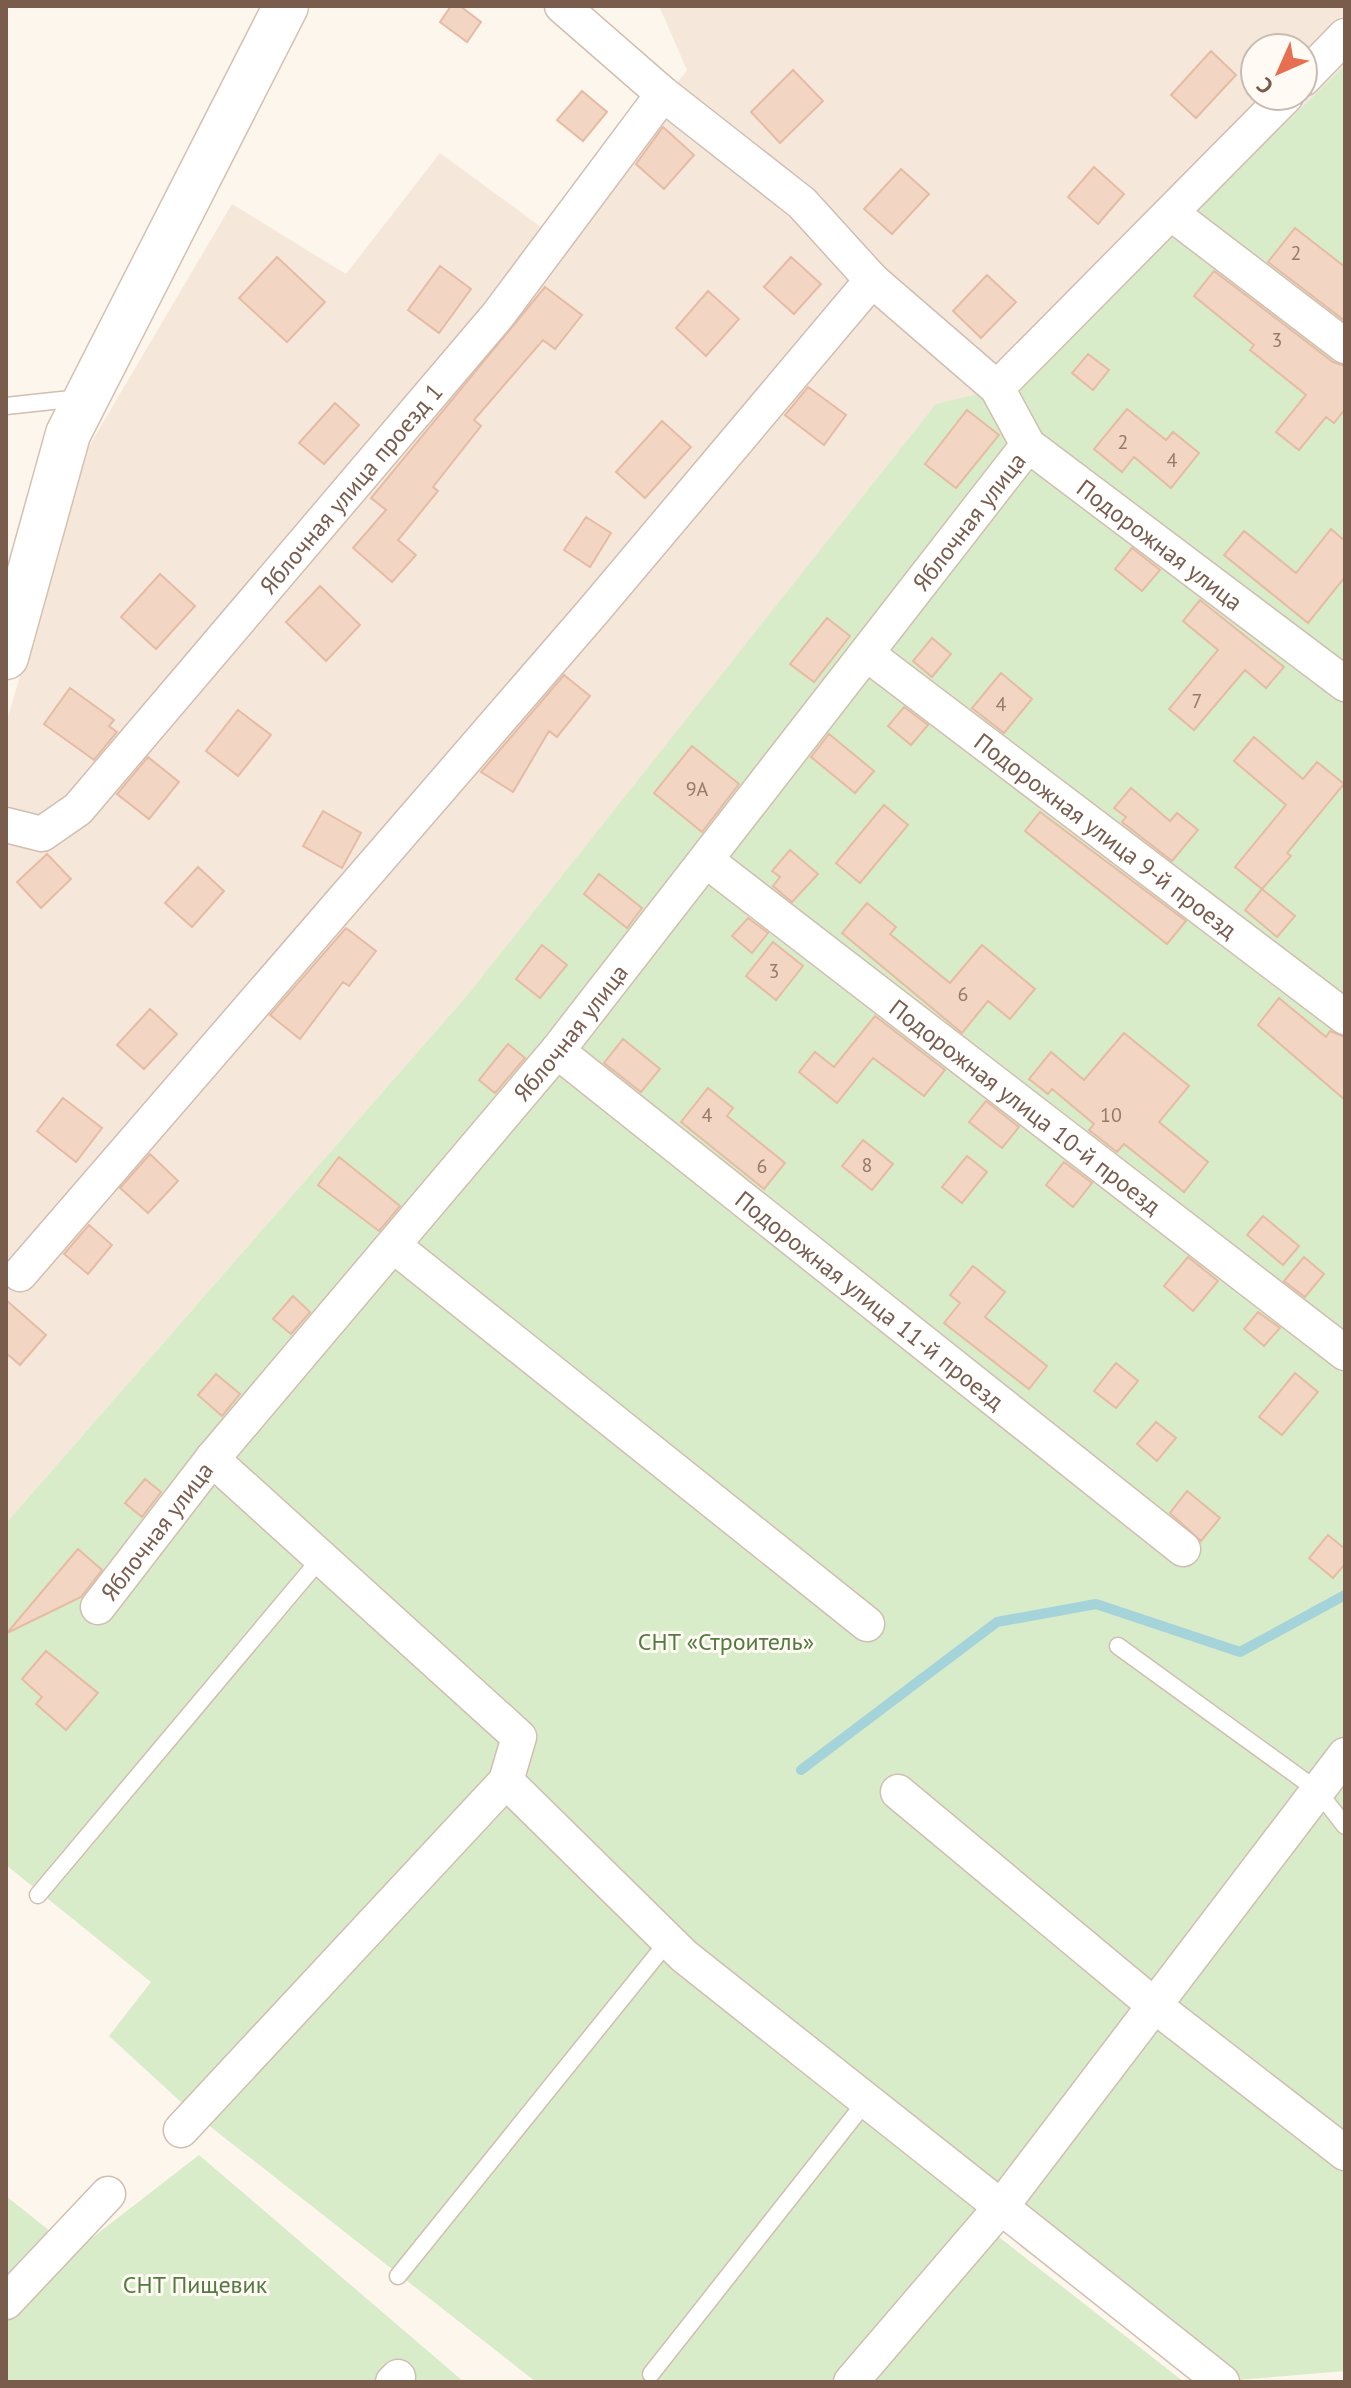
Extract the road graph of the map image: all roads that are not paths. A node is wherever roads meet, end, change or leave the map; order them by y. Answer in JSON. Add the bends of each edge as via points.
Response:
{"nodes":[{"id":1,"x":286,"y":6,"type":"edge"},
{"id":2,"x":562,"y":6,"type":"edge"},
{"id":3,"x":1345,"y":36,"type":"edge"},
{"id":4,"x":1319,"y":63,"type":"edge"},
{"id":5,"x":663,"y":94,"type":"junction"},
{"id":6,"x":1270,"y":112,"type":"edge"},
{"id":7,"x":1171,"y":213,"type":"junction"},
{"id":8,"x":872,"y":280,"type":"junction"},
{"id":9,"x":1345,"y":346,"type":"edge"},
{"id":10,"x":997,"y":388,"type":"junction"},
{"id":11,"x":87,"y":398,"type":"junction"},
{"id":12,"x":6,"y":406,"type":"edge"},
{"id":13,"x":1028,"y":445,"type":"junction"},
{"id":14,"x":867,"y":654,"type":"junction"},
{"id":15,"x":6,"y":657,"type":"edge"},
{"id":16,"x":1345,"y":684,"type":"edge"},
{"id":17,"x":6,"y":825,"type":"edge"},
{"id":18,"x":707,"y":861,"type":"junction"},
{"id":19,"x":1345,"y":1017,"type":"edge"},
{"id":20,"x":557,"y":1051,"type":"junction"},
{"id":21,"x":394,"y":1246,"type":"junction"},
{"id":22,"x":20,"y":1274,"type":"dead end"},
{"id":23,"x":1345,"y":1353,"type":"edge"},
{"id":24,"x":212,"y":1459,"type":"junction"},
{"id":25,"x":1183,"y":1549,"type":"dead end"},
{"id":26,"x":321,"y":1558,"type":"junction"},
{"id":27,"x":98,"y":1607,"type":"dead end"},
{"id":28,"x":867,"y":1624,"type":"dead end"},
{"id":29,"x":1118,"y":1646,"type":"dead end"},
{"id":30,"x":1345,"y":1755,"type":"edge"},
{"id":31,"x":506,"y":1781,"type":"junction"},
{"id":32,"x":1317,"y":1790,"type":"junction"},
{"id":33,"x":898,"y":1792,"type":"dead end"},
{"id":34,"x":1345,"y":1826,"type":"edge"},
{"id":35,"x":38,"y":1895,"type":"dead end"},
{"id":36,"x":669,"y":1940,"type":"junction"},
{"id":37,"x":1155,"y":2006,"type":"junction"},
{"id":38,"x":867,"y":2100,"type":"junction"},
{"id":39,"x":181,"y":2130,"type":"dead end"},
{"id":40,"x":1345,"y":2153,"type":"edge"},
{"id":41,"x":108,"y":2194,"type":"dead end"},
{"id":42,"x":1001,"y":2207,"type":"junction"},
{"id":43,"x":398,"y":2276,"type":"dead end"},
{"id":44,"x":6,"y":2302,"type":"edge"},
{"id":45,"x":651,"y":2374,"type":"dead end"},
{"id":46,"x":851,"y":2382,"type":"edge"},
{"id":47,"x":1222,"y":2382,"type":"edge"}],
"edges":[{"from":1,"to":11,"type":"street"},
{"from":2,"to":5,"type":"street"},
{"from":3,"to":4,"type":"street"},
{"from":5,"to":8,"type":"street","via":[[802,203]]},
{"from":5,"to":17,"type":"street","name":"Яблочная улица проезд 1","via":[[498,315],[78,809],[42,834]]},
{"from":6,"to":7,"type":"street"},
{"from":7,"to":9,"type":"street"},
{"from":7,"to":10,"type":"street"},
{"from":8,"to":10,"type":"street"},
{"from":8,"to":22,"type":"street"},
{"from":10,"to":13,"type":"street","name":"Подорожная улица"},
{"from":11,"to":12,"type":"lane"},
{"from":11,"to":15,"type":"street","via":[[68,434]]},
{"from":13,"to":14,"type":"street","name":"Яблочная улица"},
{"from":13,"to":16,"type":"street","name":"Подорожная улица"},
{"from":14,"to":18,"type":"street","name":"Яблочная улица"},
{"from":14,"to":19,"type":"street","name":"Подорожная улица 9-й проезд"},
{"from":18,"to":20,"type":"street","name":"Яблочная улица"},
{"from":18,"to":23,"type":"street","name":"Подорожная улица 10-й проезд"},
{"from":20,"to":21,"type":"street","name":"Яблочная улица"},
{"from":20,"to":25,"type":"street","name":"Подорожная улица 11-й проезд"},
{"from":21,"to":24,"type":"street","name":"Яблочная улица"},
{"from":21,"to":28,"type":"street"},
{"from":24,"to":26,"type":"street"},
{"from":24,"to":27,"type":"street","name":"Яблочная улица"},
{"from":26,"to":31,"type":"street","via":[[519,1737]]},
{"from":26,"to":35,"type":"lane"},
{"from":29,"to":32,"type":"lane"},
{"from":30,"to":32,"type":"street"},
{"from":31,"to":36,"type":"street"},
{"from":31,"to":39,"type":"street"},
{"from":32,"to":34,"type":"lane"},
{"from":32,"to":37,"type":"street"},
{"from":33,"to":37,"type":"street"},
{"from":36,"to":38,"type":"street"},
{"from":36,"to":43,"type":"lane"},
{"from":37,"to":40,"type":"street"},
{"from":37,"to":42,"type":"street"},
{"from":38,"to":42,"type":"street"},
{"from":38,"to":45,"type":"lane"},
{"from":41,"to":44,"type":"street"},
{"from":42,"to":46,"type":"street"},
{"from":42,"to":47,"type":"street"}]}
